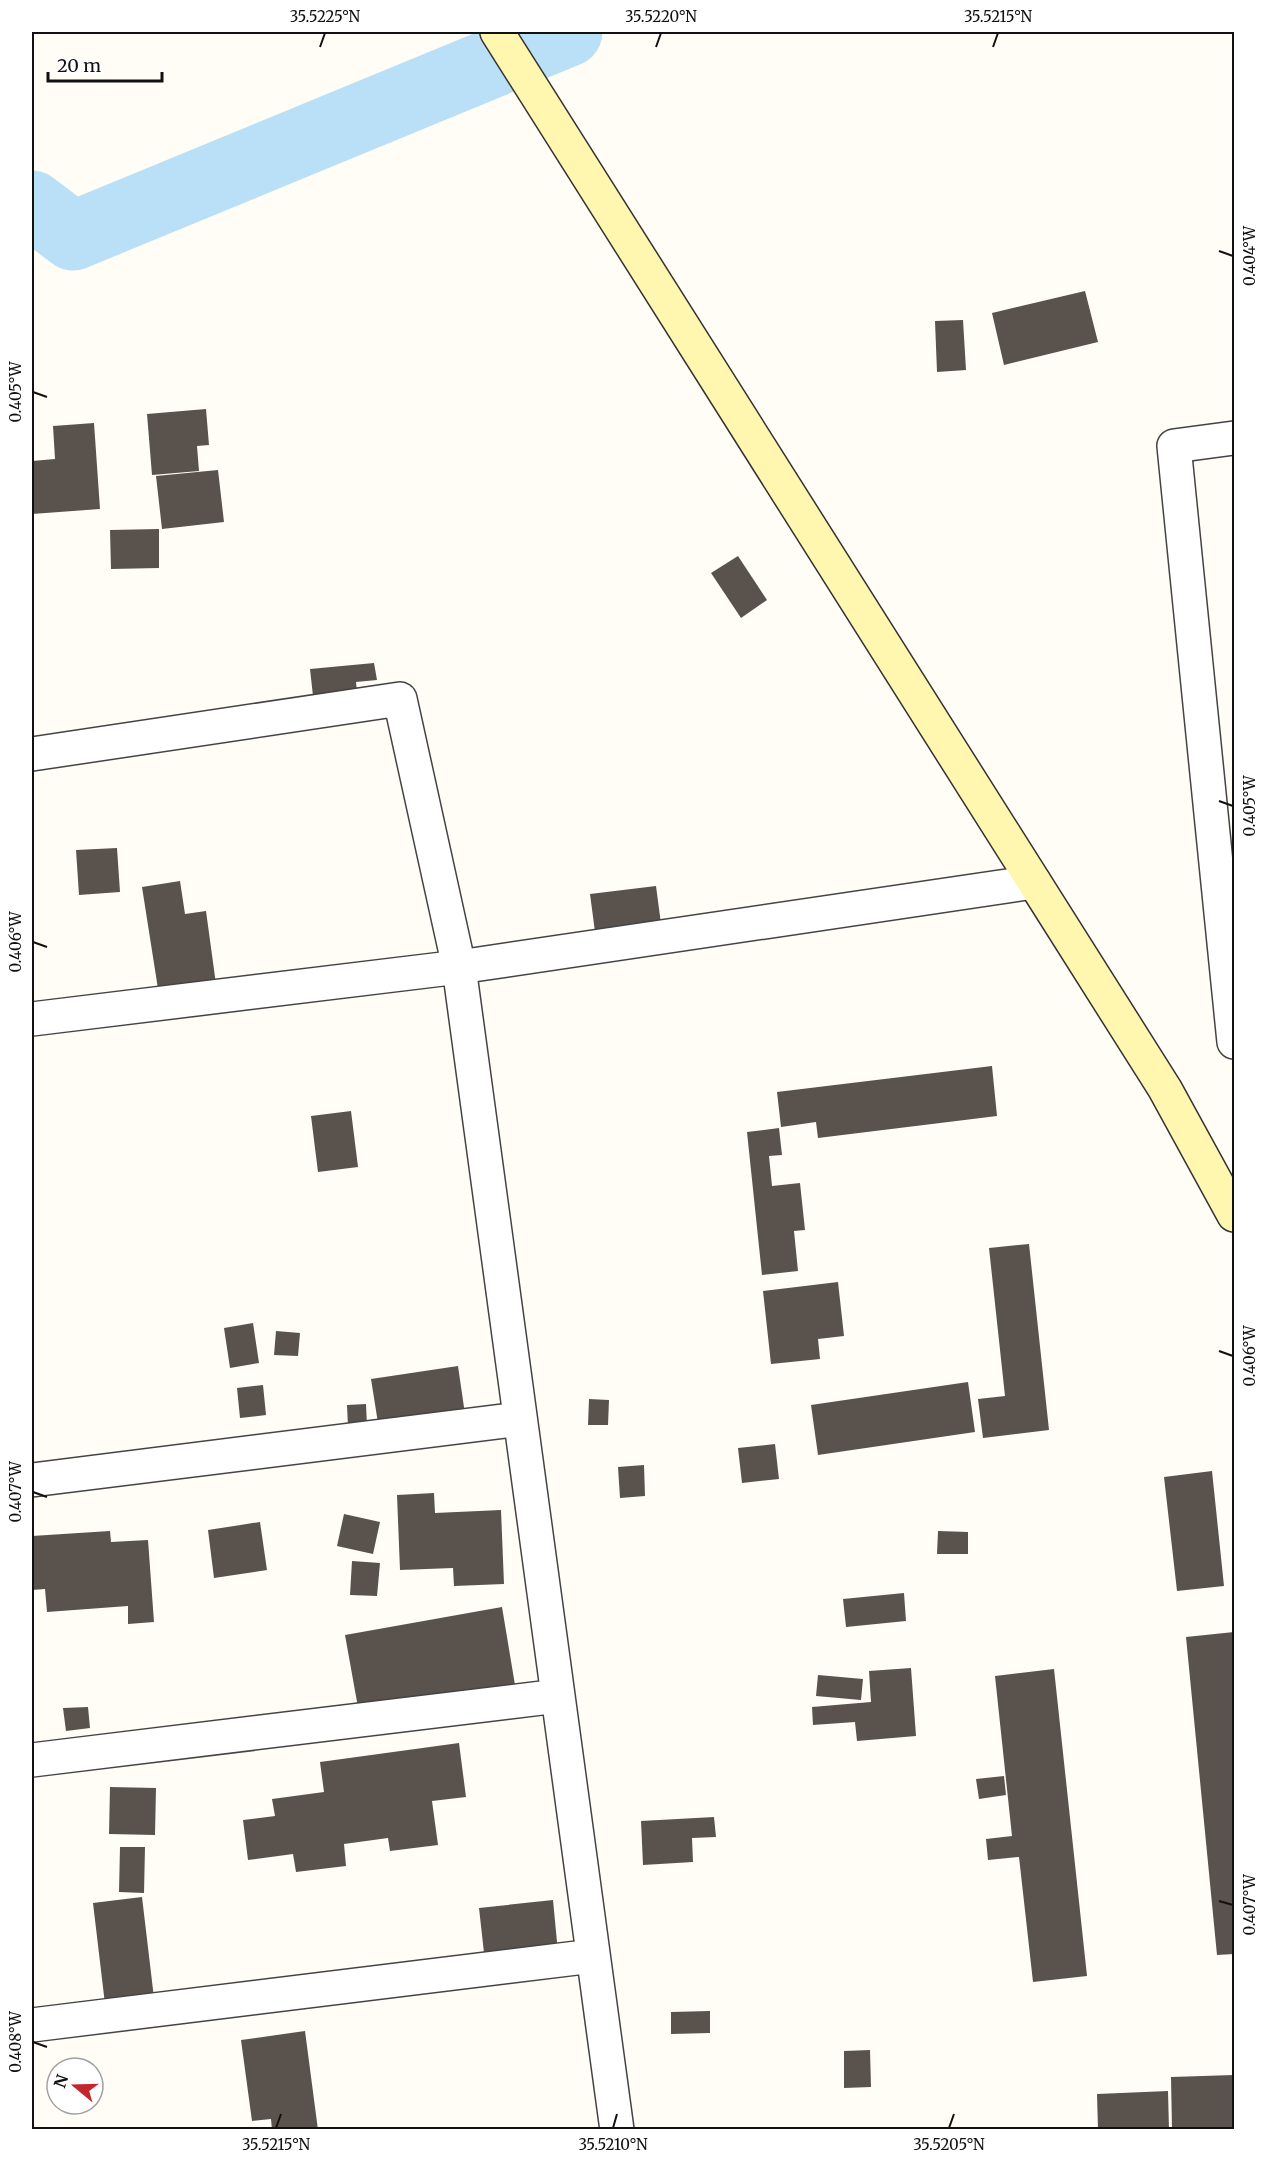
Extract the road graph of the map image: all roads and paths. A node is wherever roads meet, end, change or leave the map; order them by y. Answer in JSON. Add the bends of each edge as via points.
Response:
{"nodes":[{"id":1,"x":497,"y":32,"type":"edge"},
{"id":2,"x":1234,"y":438,"type":"edge"},
{"id":3,"x":32,"y":754,"type":"edge"},
{"id":4,"x":1034,"y":882,"type":"junction"},
{"id":5,"x":459,"y":967,"type":"junction"},
{"id":6,"x":32,"y":1019,"type":"edge"},
{"id":7,"x":1234,"y":1042,"type":"edge"},
{"id":8,"x":1233,"y":1208,"type":"edge"},
{"id":9,"x":520,"y":1419,"type":"junction"},
{"id":10,"x":32,"y":1480,"type":"edge"},
{"id":11,"x":558,"y":1696,"type":"junction"},
{"id":12,"x":32,"y":1760,"type":"edge"},
{"id":13,"x":593,"y":1956,"type":"junction"},
{"id":14,"x":32,"y":2025,"type":"edge"},
{"id":15,"x":617,"y":2130,"type":"edge"}],
"edges":[{"from":1,"to":4,"type":"main road"},
{"from":2,"to":7,"type":"street","via":[[1174,446]]},
{"from":3,"to":5,"type":"street","via":[[400,699]]},
{"from":4,"to":5,"type":"street"},
{"from":4,"to":8,"type":"main road","via":[[1165,1089]]},
{"from":5,"to":6,"type":"street"},
{"from":5,"to":9,"type":"street"},
{"from":9,"to":10,"type":"street"},
{"from":9,"to":11,"type":"street"},
{"from":11,"to":12,"type":"street"},
{"from":11,"to":13,"type":"street"},
{"from":13,"to":14,"type":"street"},
{"from":13,"to":15,"type":"street"}]}
